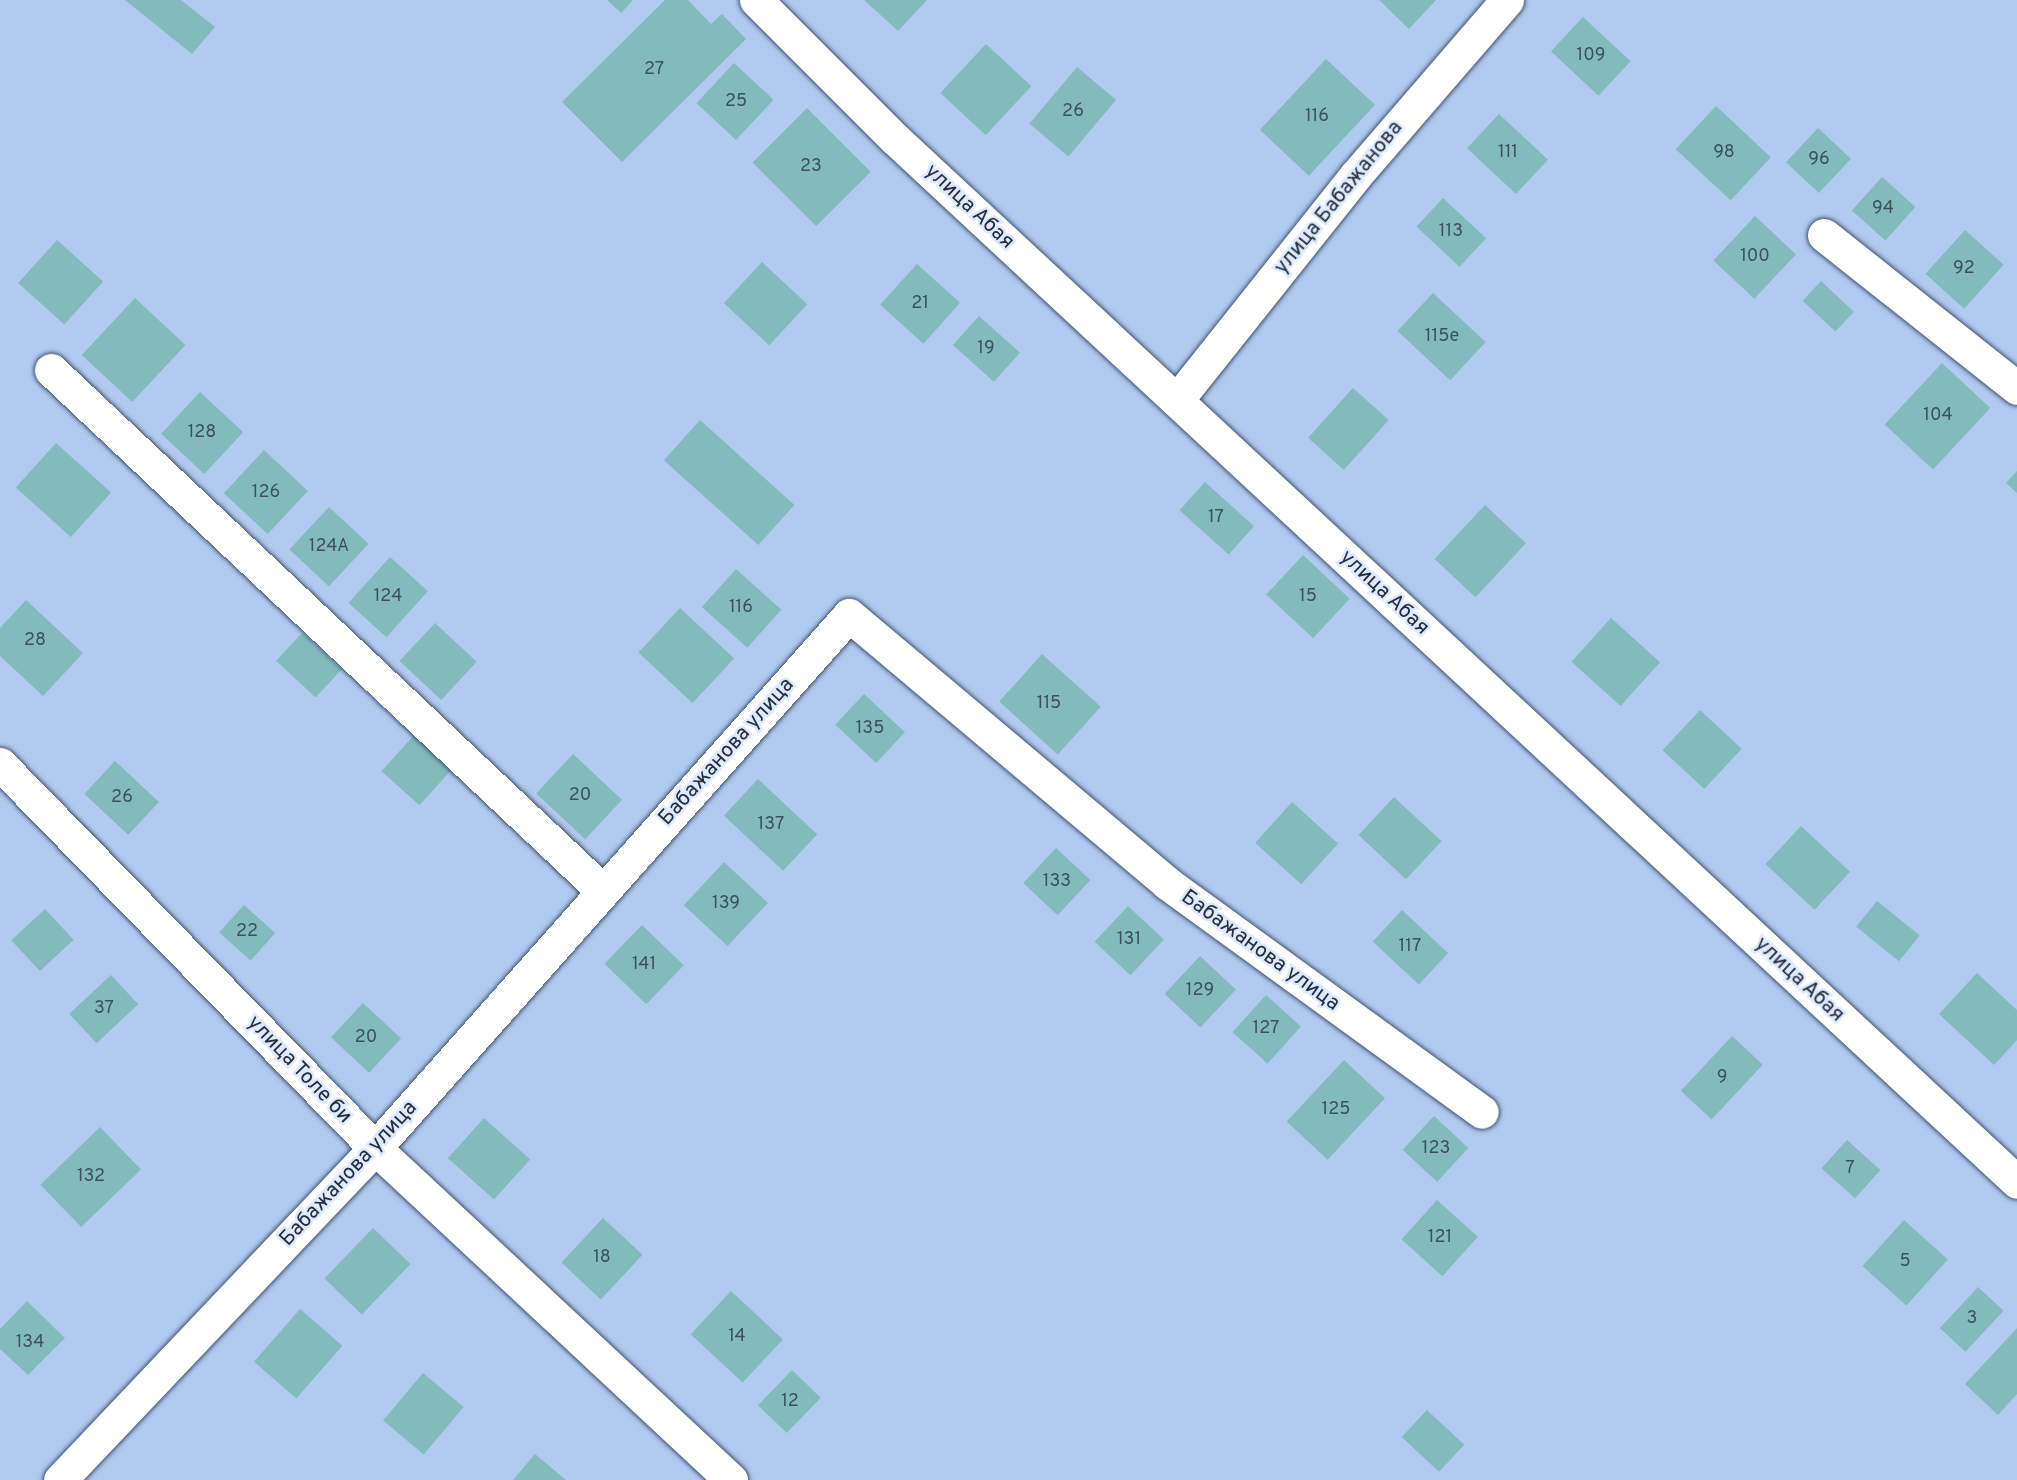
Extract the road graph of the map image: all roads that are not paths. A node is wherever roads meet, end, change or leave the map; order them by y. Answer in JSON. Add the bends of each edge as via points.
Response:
{"nodes":[{"id":1,"x":756,"y":0,"type":"edge"},
{"id":2,"x":1507,"y":0,"type":"edge"},
{"id":3,"x":1824,"y":235,"type":"dead end"},
{"id":4,"x":51,"y":370,"type":"dead end"},
{"id":5,"x":2017,"y":388,"type":"edge"},
{"id":6,"x":1177,"y":400,"type":"junction"},
{"id":7,"x":0,"y":764,"type":"edge"},
{"id":8,"x":603,"y":891,"type":"junction"},
{"id":9,"x":1482,"y":1112,"type":"dead end"},
{"id":10,"x":375,"y":1148,"type":"junction"},
{"id":11,"x":2017,"y":1182,"type":"edge"},
{"id":12,"x":60,"y":1480,"type":"edge"},
{"id":13,"x":731,"y":1480,"type":"edge"}],
"edges":[{"from":1,"to":6,"type":"street","name":"улица Абая"},
{"from":2,"to":6,"type":"street","name":"улица Бабажанова","via":[[1356,175]]},
{"from":3,"to":5,"type":"street"},
{"from":4,"to":8,"type":"street"},
{"from":6,"to":11,"type":"street","name":"улица Абая"},
{"from":7,"to":10,"type":"street","name":"улица Толе би"},
{"from":8,"to":9,"type":"street","name":"Бабажанова улица","via":[[849,615],[1167,883]]},
{"from":8,"to":10,"type":"street","name":"Бабажанова улица"},
{"from":10,"to":12,"type":"street","name":"Бабажанова улица"},
{"from":10,"to":13,"type":"street","name":"улица Толе би"}]}
